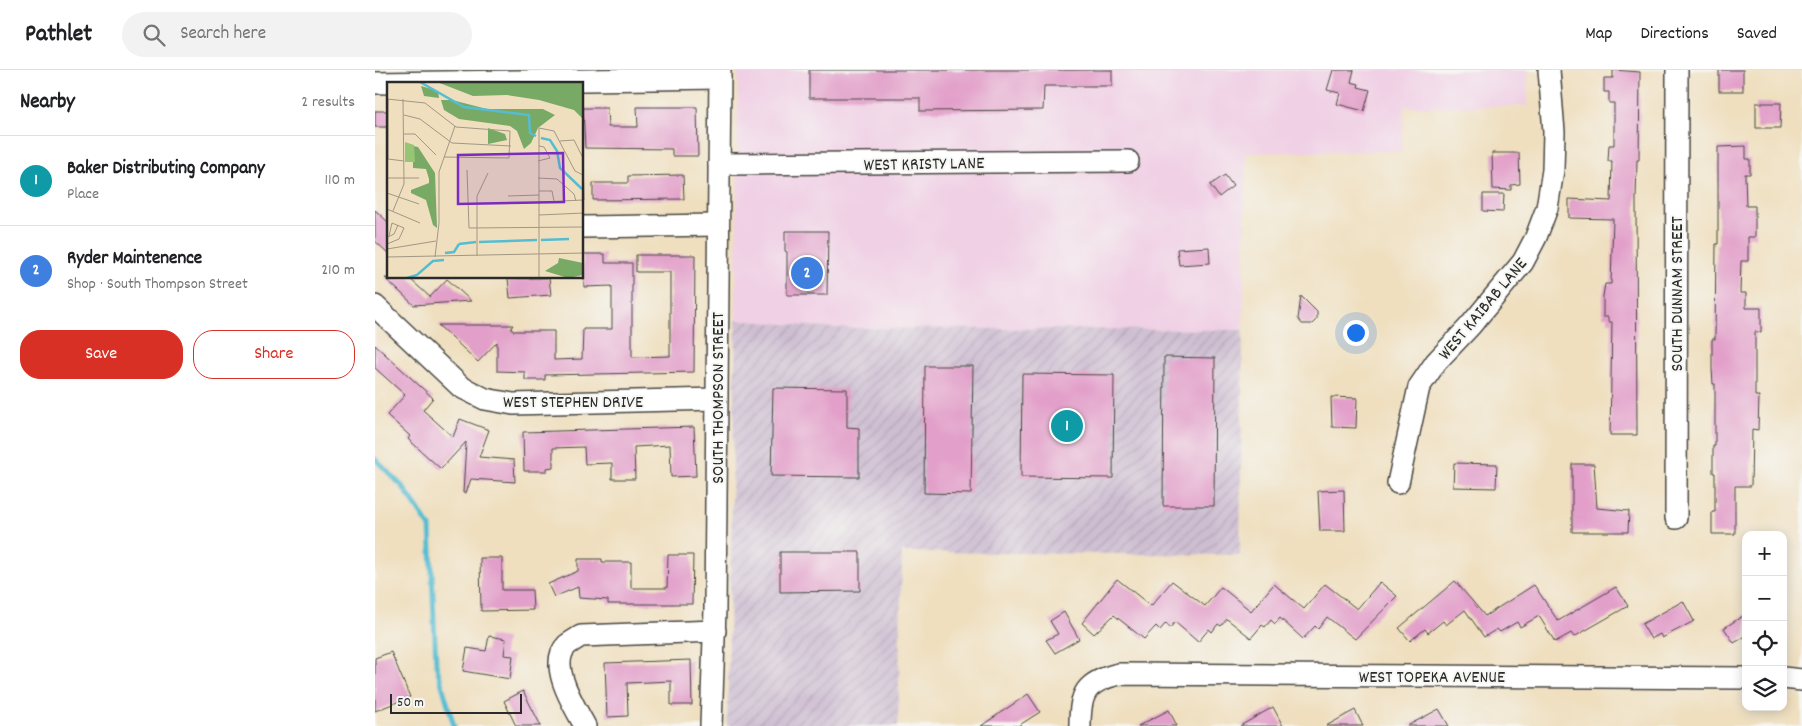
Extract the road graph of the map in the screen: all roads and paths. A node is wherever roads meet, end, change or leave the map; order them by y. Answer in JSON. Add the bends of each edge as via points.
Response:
{"nodes":[{"id":1,"x":1549,"y":70,"type":"edge"},
{"id":2,"x":1677,"y":70,"type":"edge"},
{"id":3,"x":720,"y":74,"type":"edge"},
{"id":4,"x":375,"y":82,"type":"edge"},
{"id":5,"x":509,"y":82,"type":"edge"},
{"id":6,"x":1128,"y":161,"type":"dead end"},
{"id":7,"x":719,"y":164,"type":"junction"},
{"id":8,"x":718,"y":225,"type":"junction"},
{"id":9,"x":584,"y":227,"type":"edge"},
{"id":10,"x":375,"y":306,"type":"edge"},
{"id":11,"x":717,"y":399,"type":"junction"},
{"id":12,"x":1398,"y":483,"type":"dead end"},
{"id":13,"x":1676,"y":518,"type":"dead end"},
{"id":14,"x":715,"y":631,"type":"junction"},
{"id":15,"x":1742,"y":678,"type":"edge"},
{"id":16,"x":1787,"y":678,"type":"edge"},
{"id":17,"x":1802,"y":680,"type":"edge"},
{"id":18,"x":585,"y":726,"type":"edge"},
{"id":19,"x":711,"y":726,"type":"edge"},
{"id":20,"x":1080,"y":726,"type":"edge"}],
"edges":[{"from":1,"to":12,"type":"street","name":"WEST KAIBAB LANE","via":[[1553,170],[1547,208],[1537,237],[1523,262],[1436,362],[1419,387]]},
{"from":2,"to":13,"type":"street","name":"SOUTH DUNNAM STREET"},
{"from":3,"to":5,"type":"street"},
{"from":3,"to":7,"type":"street","name":"SOUTH THOMPSON STREET"},
{"from":4,"to":5,"type":"street"},
{"from":6,"to":7,"type":"street","name":"WEST KRISTY LANE"},
{"from":7,"to":8,"type":"street","name":"SOUTH THOMPSON STREET"},
{"from":8,"to":9,"type":"street"},
{"from":8,"to":11,"type":"street","name":"SOUTH THOMPSON STREET"},
{"from":10,"to":11,"type":"street","name":"WEST STEPHEN DRIVE","via":[[461,387],[485,399],[513,404]]},
{"from":11,"to":14,"type":"street","name":"SOUTH THOMPSON STREET"},
{"from":14,"to":18,"type":"street","via":[[581,636],[566,646],[559,661],[561,676]]},
{"from":14,"to":19,"type":"street","name":"SOUTH THOMPSON STREET"},
{"from":15,"to":20,"type":"street","name":"WEST TOPEKA AVENUE","via":[[1119,674],[1092,684],[1083,694]]},
{"from":16,"to":17,"type":"street"}]}
